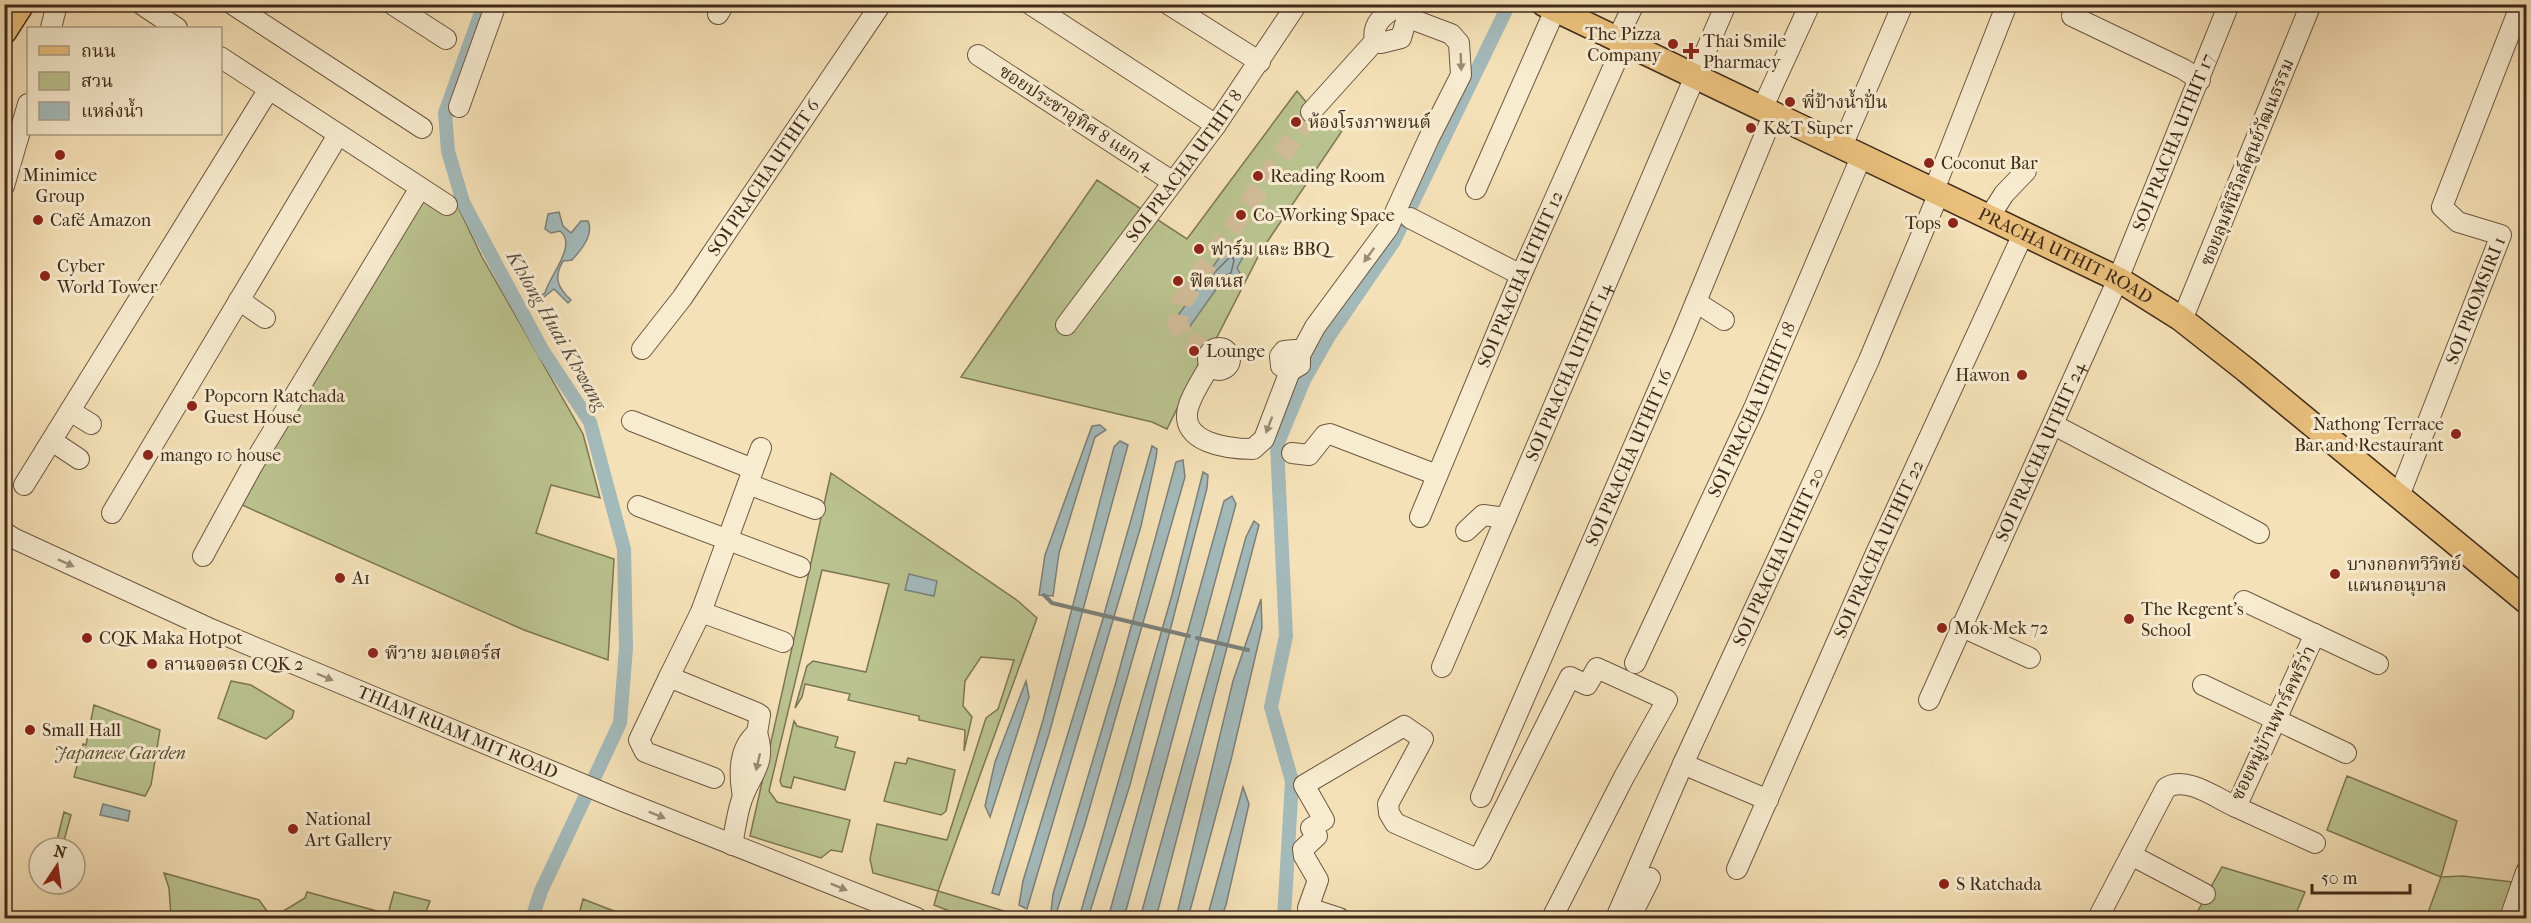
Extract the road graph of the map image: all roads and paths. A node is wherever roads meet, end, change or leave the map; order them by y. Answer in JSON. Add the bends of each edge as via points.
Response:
{"nodes":[{"id":1,"x":22,"y":4,"type":"edge"},
{"id":2,"x":57,"y":4,"type":"edge"},
{"id":3,"x":141,"y":4,"type":"edge"},
{"id":4,"x":232,"y":4,"type":"edge"},
{"id":5,"x":392,"y":4,"type":"edge"},
{"id":6,"x":496,"y":4,"type":"edge"},
{"id":7,"x":881,"y":4,"type":"edge"},
{"id":8,"x":1030,"y":4,"type":"edge"},
{"id":9,"x":1168,"y":4,"type":"edge"},
{"id":10,"x":1297,"y":4,"type":"edge"},
{"id":11,"x":1634,"y":4,"type":"edge"},
{"id":12,"x":1726,"y":4,"type":"edge"},
{"id":13,"x":1810,"y":4,"type":"edge"},
{"id":14,"x":1904,"y":4,"type":"edge"},
{"id":15,"x":2007,"y":4,"type":"edge"},
{"id":16,"x":2229,"y":4,"type":"edge"},
{"id":17,"x":2311,"y":4,"type":"edge"},
{"id":18,"x":2522,"y":4,"type":"edge"},
{"id":19,"x":1406,"y":9,"type":"edge"},
{"id":20,"x":1564,"y":10,"type":"edge"},
{"id":21,"x":2072,"y":16,"type":"dead end"},
{"id":22,"x":51,"y":27,"type":"edge"},
{"id":23,"x":176,"y":27,"type":"edge"},
{"id":24,"x":4,"y":32,"type":"edge"},
{"id":25,"x":446,"y":39,"type":"dead end"},
{"id":26,"x":1621,"y":41,"type":"junction"},
{"id":27,"x":978,"y":55,"type":"dead end"},
{"id":28,"x":222,"y":58,"type":"edge"},
{"id":29,"x":1260,"y":62,"type":"junction"},
{"id":30,"x":1695,"y":77,"type":"junction"},
{"id":31,"x":2200,"y":80,"type":"junction"},
{"id":32,"x":269,"y":89,"type":"junction"},
{"id":33,"x":27,"y":107,"type":"edge"},
{"id":34,"x":459,"y":107,"type":"dead end"},
{"id":35,"x":1311,"y":112,"type":"tunnel mouth"},
{"id":36,"x":1768,"y":112,"type":"junction"},
{"id":37,"x":1216,"y":125,"type":"junction"},
{"id":38,"x":422,"y":128,"type":"dead end"},
{"id":39,"x":338,"y":135,"type":"junction"},
{"id":40,"x":1852,"y":150,"type":"junction"},
{"id":41,"x":2026,"y":171,"type":"dead end"},
{"id":42,"x":1173,"y":182,"type":"junction"},
{"id":43,"x":4,"y":186,"type":"edge"},
{"id":44,"x":420,"y":188,"type":"junction"},
{"id":45,"x":1476,"y":189,"type":"dead end"},
{"id":46,"x":1937,"y":192,"type":"junction"},
{"id":47,"x":447,"y":205,"type":"dead end"},
{"id":48,"x":1990,"y":216,"type":"junction"},
{"id":49,"x":1410,"y":218,"type":"dead end"},
{"id":50,"x":2024,"y":232,"type":"junction"},
{"id":51,"x":1521,"y":275,"type":"junction"},
{"id":52,"x":2118,"y":279,"type":"junction"},
{"id":53,"x":239,"y":300,"type":"junction"},
{"id":54,"x":1696,"y":302,"type":"junction"},
{"id":55,"x":265,"y":318,"type":"dead end"},
{"id":56,"x":1724,"y":320,"type":"dead end"},
{"id":57,"x":2182,"y":320,"type":"junction"},
{"id":58,"x":1066,"y":325,"type":"dead end"},
{"id":59,"x":642,"y":350,"type":"dead end"},
{"id":60,"x":1208,"y":356,"type":"dead end"},
{"id":61,"x":70,"y":411,"type":"junction"},
{"id":62,"x":632,"y":421,"type":"dead end"},
{"id":63,"x":91,"y":424,"type":"dead end"},
{"id":64,"x":2054,"y":425,"type":"junction"},
{"id":65,"x":52,"y":441,"type":"junction"},
{"id":66,"x":761,"y":448,"type":"dead end"},
{"id":67,"x":1292,"y":453,"type":"dead end"},
{"id":68,"x":79,"y":459,"type":"dead end"},
{"id":69,"x":1437,"y":475,"type":"junction"},
{"id":70,"x":751,"y":477,"type":"junction"},
{"id":71,"x":24,"y":485,"type":"dead end"},
{"id":72,"x":2399,"y":496,"type":"junction"},
{"id":73,"x":638,"y":506,"type":"dead end"},
{"id":74,"x":815,"y":509,"type":"dead end"},
{"id":75,"x":112,"y":513,"type":"dead end"},
{"id":76,"x":1420,"y":517,"type":"dead end"},
{"id":77,"x":1506,"y":518,"type":"junction"},
{"id":78,"x":1466,"y":531,"type":"dead end"},
{"id":79,"x":2259,"y":533,"type":"dead end"},
{"id":80,"x":7,"y":536,"type":"edge"},
{"id":81,"x":727,"y":540,"type":"junction"},
{"id":82,"x":203,"y":556,"type":"dead end"},
{"id":83,"x":800,"y":567,"type":"dead end"},
{"id":84,"x":2244,"y":601,"type":"dead end"},
{"id":85,"x":2526,"y":601,"type":"edge"},
{"id":86,"x":701,"y":612,"type":"junction"},
{"id":87,"x":1960,"y":626,"type":"junction"},
{"id":88,"x":2315,"y":634,"type":"junction"},
{"id":89,"x":783,"y":642,"type":"dead end"},
{"id":90,"x":2030,"y":658,"type":"dead end"},
{"id":91,"x":1635,"y":663,"type":"dead end"},
{"id":92,"x":2378,"y":664,"type":"dead end"},
{"id":93,"x":1442,"y":667,"type":"dead end"},
{"id":94,"x":669,"y":677,"type":"junction"},
{"id":95,"x":2203,"y":685,"type":"dead end"},
{"id":96,"x":1929,"y":700,"type":"dead end"},
{"id":97,"x":2277,"y":720,"type":"junction"},
{"id":98,"x":2346,"y":753,"type":"dead end"},
{"id":99,"x":1683,"y":764,"type":"junction"},
{"id":100,"x":714,"y":778,"type":"dead end"},
{"id":101,"x":1481,"y":797,"type":"dead end"},
{"id":102,"x":1768,"y":800,"type":"junction"},
{"id":103,"x":2236,"y":807,"type":"junction"},
{"id":104,"x":2314,"y":843,"type":"dead end"},
{"id":105,"x":732,"y":845,"type":"junction"},
{"id":106,"x":2131,"y":855,"type":"junction"},
{"id":107,"x":1737,"y":868,"type":"dead end"},
{"id":108,"x":2526,"y":872,"type":"edge"},
{"id":109,"x":1650,"y":878,"type":"dead end"},
{"id":110,"x":2205,"y":894,"type":"dead end"},
{"id":111,"x":917,"y":918,"type":"edge"},
{"id":112,"x":1339,"y":918,"type":"edge"},
{"id":113,"x":1552,"y":918,"type":"edge"},
{"id":114,"x":1616,"y":918,"type":"edge"},
{"id":115,"x":1630,"y":918,"type":"edge"},
{"id":116,"x":2098,"y":918,"type":"edge"},
{"id":117,"x":2510,"y":918,"type":"edge"}],
"edges":[{"from":1,"to":24,"type":"main road"},
{"from":2,"to":22,"type":"street"},
{"from":3,"to":23,"type":"street"},
{"from":4,"to":38,"type":"street"},
{"from":5,"to":25,"type":"street"},
{"from":6,"to":34,"type":"street"},
{"from":7,"to":59,"type":"street","name":"SOI PRACHA UTHIT 6","via":[[682,298]]},
{"from":8,"to":37,"type":"street"},
{"from":9,"to":29,"type":"street"},
{"from":10,"to":29,"type":"street","name":"SOI PRACHA UTHIT 8"},
{"from":11,"to":26,"type":"street","name":"SOI PRACHA UTHIT 12"},
{"from":12,"to":30,"type":"street","name":"SOI PRACHA UTHIT 14"},
{"from":13,"to":36,"type":"street","name":"SOI PRACHA UTHIT 16"},
{"from":14,"to":40,"type":"street","name":"SOI PRACHA UTHIT 18"},
{"from":15,"to":46,"type":"street","name":"SOI PRACHA UTHIT 20"},
{"from":16,"to":31,"type":"street","name":"SOI PRACHA UTHIT 17"},
{"from":17,"to":57,"type":"street","name":"ซอยลุมพินีวิลล์ศูนย์วัฒนธรรม"},
{"from":18,"to":72,"type":"street","name":"SOI PROMSIRI 1","via":[[2442,207],[2458,222],[2501,235]]},
{"from":19,"to":35,"type":"street","via":[[1401,38],[1375,41]]},
{"from":19,"to":60,"type":"street","one_way":true,"via":[[1451,34],[1459,43],[1461,75],[1388,228],[1315,327],[1295,363],[1264,439],[1253,449],[1236,449],[1198,438],[1189,427],[1188,408]]},
{"from":20,"to":26,"type":"main road","name":"PRACHA UTHIT ROAD"},
{"from":20,"to":45,"type":"street"},
{"from":21,"to":31,"type":"street"},
{"from":26,"to":30,"type":"main road","name":"PRACHA UTHIT ROAD"},
{"from":26,"to":51,"type":"street","name":"SOI PRACHA UTHIT 12"},
{"from":27,"to":42,"type":"street","name":"ซอยประชาอุทิศ 8 แยก 4"},
{"from":28,"to":32,"type":"street"},
{"from":29,"to":37,"type":"street","name":"SOI PRACHA UTHIT 8"},
{"from":30,"to":36,"type":"main road","name":"PRACHA UTHIT ROAD"},
{"from":30,"to":77,"type":"street","name":"SOI PRACHA UTHIT 14"},
{"from":31,"to":52,"type":"street","name":"SOI PRACHA UTHIT 17"},
{"from":32,"to":39,"type":"street"},
{"from":32,"to":61,"type":"street"},
{"from":33,"to":43,"type":"street"},
{"from":36,"to":40,"type":"main road","name":"PRACHA UTHIT ROAD"},
{"from":36,"to":54,"type":"street","name":"SOI PRACHA UTHIT 16"},
{"from":37,"to":42,"type":"street","name":"SOI PRACHA UTHIT 8"},
{"from":39,"to":44,"type":"street"},
{"from":39,"to":53,"type":"street"},
{"from":40,"to":46,"type":"main road","name":"PRACHA UTHIT ROAD"},
{"from":40,"to":91,"type":"street","name":"SOI PRACHA UTHIT 18","via":[[1754,408]]},
{"from":41,"to":48,"type":"street"},
{"from":42,"to":58,"type":"street","name":"SOI PRACHA UTHIT 8"},
{"from":44,"to":47,"type":"street"},
{"from":44,"to":82,"type":"street","via":[[252,466]]},
{"from":46,"to":48,"type":"main road","name":"PRACHA UTHIT ROAD"},
{"from":46,"to":99,"type":"street","name":"SOI PRACHA UTHIT 20","via":[[1869,360]]},
{"from":48,"to":50,"type":"main road","name":"PRACHA UTHIT ROAD"},
{"from":49,"to":51,"type":"street"},
{"from":50,"to":52,"type":"main road","name":"PRACHA UTHIT ROAD"},
{"from":50,"to":102,"type":"street","name":"SOI PRACHA UTHIT 22","via":[[1876,553]]},
{"from":51,"to":69,"type":"street","name":"SOI PRACHA UTHIT 12"},
{"from":52,"to":57,"type":"main road","name":"PRACHA UTHIT ROAD"},
{"from":52,"to":64,"type":"street","name":"SOI PRACHA UTHIT 24"},
{"from":53,"to":55,"type":"street"},
{"from":53,"to":75,"type":"street"},
{"from":54,"to":56,"type":"street"},
{"from":54,"to":101,"type":"street","name":"SOI PRACHA UTHIT 16"},
{"from":57,"to":72,"type":"main road","name":"PRACHA UTHIT ROAD"},
{"from":61,"to":63,"type":"street"},
{"from":61,"to":65,"type":"street"},
{"from":62,"to":70,"type":"street"},
{"from":64,"to":79,"type":"street"},
{"from":64,"to":87,"type":"street","name":"SOI PRACHA UTHIT 24"},
{"from":65,"to":68,"type":"street"},
{"from":65,"to":71,"type":"street"},
{"from":66,"to":70,"type":"street"},
{"from":67,"to":69,"type":"street","via":[[1309,455],[1330,434]]},
{"from":69,"to":76,"type":"street","name":"SOI PRACHA UTHIT 12"},
{"from":70,"to":74,"type":"street"},
{"from":70,"to":81,"type":"street"},
{"from":72,"to":85,"type":"main road","name":"PRACHA UTHIT ROAD"},
{"from":73,"to":81,"type":"street"},
{"from":77,"to":78,"type":"street","via":[[1483,515]]},
{"from":77,"to":93,"type":"street","name":"SOI PRACHA UTHIT 14"},
{"from":80,"to":105,"type":"street","name":"THIAM RUAM MIT ROAD","one_way":true,"via":[[213,630]]},
{"from":81,"to":83,"type":"street"},
{"from":81,"to":86,"type":"street"},
{"from":84,"to":88,"type":"street"},
{"from":86,"to":89,"type":"street"},
{"from":86,"to":94,"type":"street"},
{"from":87,"to":90,"type":"street"},
{"from":87,"to":96,"type":"street","name":"SOI PRACHA UTHIT 24"},
{"from":88,"to":92,"type":"street"},
{"from":88,"to":97,"type":"street","name":"ซอยหมู่บ้านพาร์คพรีว่า"},
{"from":94,"to":100,"type":"street","via":[[639,740],[641,747],[645,752]]},
{"from":94,"to":105,"type":"street","via":[[760,715],[757,733],[747,742],[739,774],[743,797]]},
{"from":95,"to":97,"type":"street"},
{"from":97,"to":98,"type":"street"},
{"from":97,"to":103,"type":"street","name":"ซอยหมู่บ้านพาร์คพรีว่า"},
{"from":99,"to":102,"type":"street"},
{"from":99,"to":114,"type":"street","name":"SOI PRACHA UTHIT 20"},
{"from":102,"to":107,"type":"street","name":"SOI PRACHA UTHIT 22"},
{"from":103,"to":104,"type":"street"},
{"from":103,"to":106,"type":"street","name":"ซอยหมู่บ้านพาร์คพรีว่า","via":[[2184,783],[2173,783],[2166,788]]},
{"from":105,"to":111,"type":"street","name":"THIAM RUAM MIT ROAD","one_way":true},
{"from":106,"to":110,"type":"street"},
{"from":106,"to":116,"type":"street","name":"ซอยหมู่บ้านพาร์คพรีว่า"},
{"from":108,"to":117,"type":"street"},
{"from":109,"to":115,"type":"street"},
{"from":112,"to":113,"type":"street","via":[[1308,908],[1318,880],[1303,849],[1317,836],[1311,828],[1324,820],[1304,785],[1404,726],[1423,739],[1388,804],[1391,819],[1477,859],[1570,677],[1587,685],[1596,668],[1667,700]]}]}
